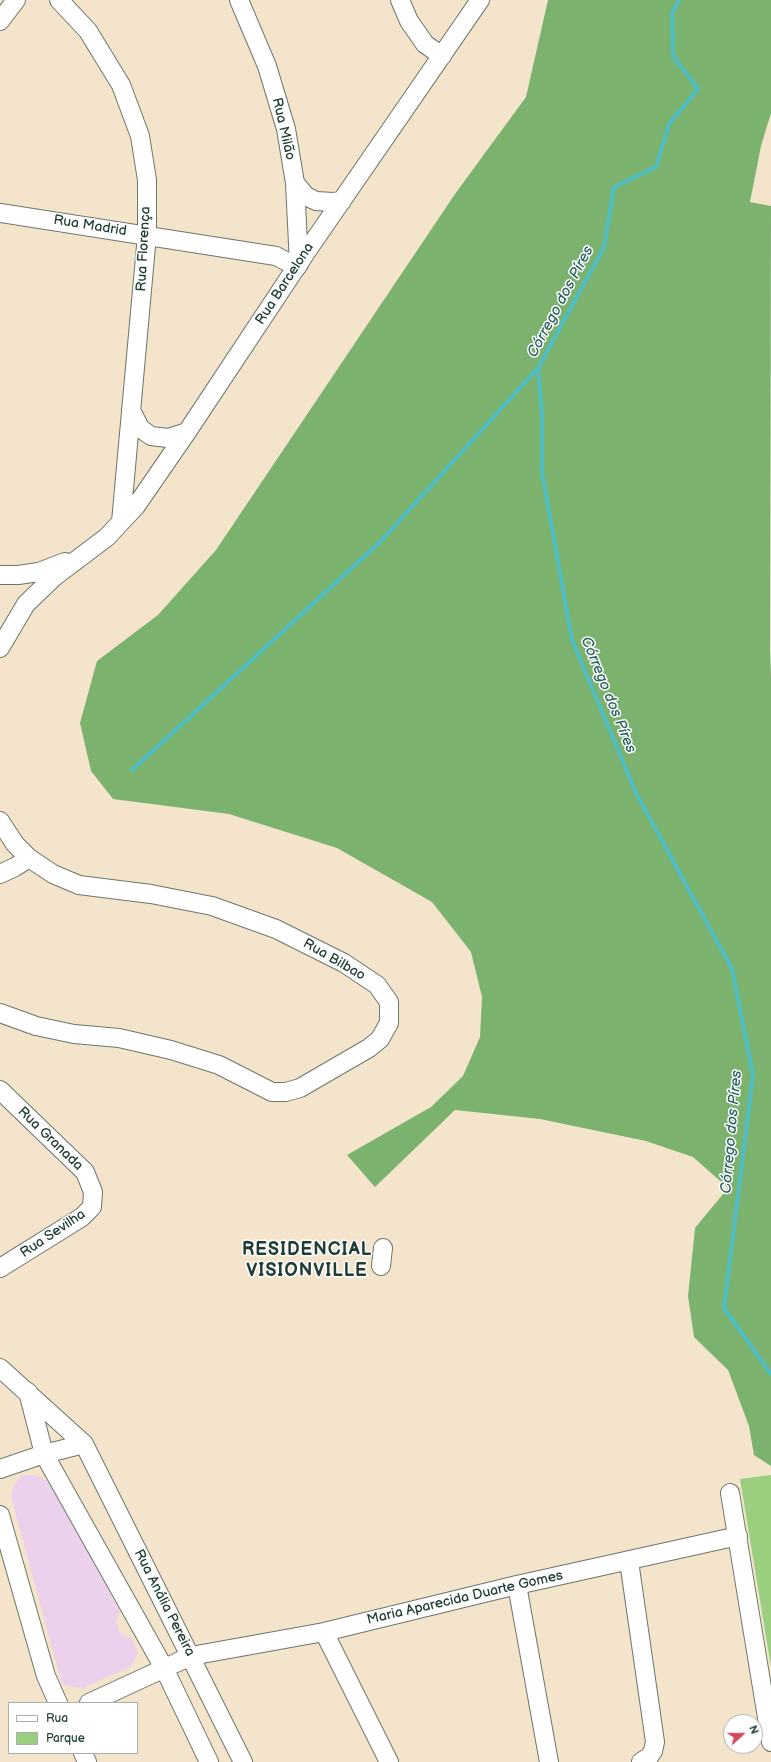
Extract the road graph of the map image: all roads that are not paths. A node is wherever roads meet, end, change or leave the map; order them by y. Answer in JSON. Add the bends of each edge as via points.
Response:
{"nodes":[{"id":1,"x":16,"y":0,"type":"edge"},
{"id":2,"x":59,"y":0,"type":"edge"},
{"id":3,"x":238,"y":0,"type":"edge"},
{"id":4,"x":400,"y":0,"type":"edge"},
{"id":5,"x":480,"y":0,"type":"edge"},
{"id":6,"x":0,"y":21,"type":"edge"},
{"id":7,"x":442,"y":56,"type":"junction"},
{"id":8,"x":295,"y":183,"type":"junction"},
{"id":9,"x":342,"y":201,"type":"junction"},
{"id":10,"x":0,"y":213,"type":"edge"},
{"id":11,"x":147,"y":235,"type":"junction"},
{"id":12,"x":298,"y":266,"type":"junction"},
{"id":13,"x":131,"y":410,"type":"junction"},
{"id":14,"x":187,"y":432,"type":"junction"},
{"id":15,"x":121,"y":522,"type":"junction"},
{"id":16,"x":79,"y":557,"type":"junction"},
{"id":17,"x":0,"y":575,"type":"edge"},
{"id":18,"x":18,"y":575,"type":"junction"},
{"id":19,"x":26,"y":604,"type":"junction"},
{"id":20,"x":0,"y":648,"type":"edge"},
{"id":21,"x":0,"y":822,"type":"edge"},
{"id":22,"x":29,"y":858,"type":"junction"},
{"id":23,"x":0,"y":874,"type":"edge"},
{"id":24,"x":3,"y":1016,"type":"edge"},
{"id":25,"x":0,"y":1090,"type":"edge"},
{"id":26,"x":93,"y":1192,"type":"joint"},
{"id":27,"x":383,"y":1248,"type":"dead end"},
{"id":28,"x":382,"y":1266,"type":"dead end"},
{"id":29,"x":0,"y":1268,"type":"edge"},
{"id":30,"x":0,"y":1368,"type":"edge"},
{"id":31,"x":27,"y":1392,"type":"junction"},
{"id":32,"x":84,"y":1444,"type":"junction"},
{"id":33,"x":44,"y":1454,"type":"junction"},
{"id":34,"x":0,"y":1469,"type":"edge"},
{"id":35,"x":730,"y":1493,"type":"dead end"},
{"id":36,"x":0,"y":1515,"type":"edge"},
{"id":37,"x":738,"y":1536,"type":"junction"},
{"id":38,"x":629,"y":1560,"type":"junction"},
{"id":39,"x":517,"y":1585,"type":"junction"},
{"id":40,"x":324,"y":1632,"type":"junction"},
{"id":41,"x":191,"y":1656,"type":"junction"},
{"id":42,"x":164,"y":1668,"type":"junction"},
{"id":43,"x":58,"y":1702,"type":"edge"},
{"id":44,"x":91,"y":1702,"type":"edge"},
{"id":45,"x":771,"y":1742,"type":"edge"},
{"id":46,"x":645,"y":1759,"type":"edge"},
{"id":47,"x":209,"y":1762,"type":"edge"},
{"id":48,"x":243,"y":1762,"type":"edge"},
{"id":49,"x":389,"y":1762,"type":"edge"},
{"id":50,"x":549,"y":1762,"type":"edge"}],
"edges":[{"from":1,"to":6,"type":"street"},
{"from":2,"to":11,"type":"street","name":"Rua Florença","via":[[88,30],[121,85],[140,136],[147,180]]},
{"from":3,"to":8,"type":"street","name":"Rua Milão","via":[[267,66],[286,128]]},
{"from":4,"to":7,"type":"street","via":[[409,21],[425,44]]},
{"from":5,"to":7,"type":"street","name":"Rua Barcelona"},
{"from":7,"to":9,"type":"street","name":"Rua Barcelona"},
{"from":8,"to":9,"type":"street","via":[[306,196],[316,200]]},
{"from":8,"to":12,"type":"street","name":"Rua Milão"},
{"from":9,"to":12,"type":"street","name":"Rua Barcelona"},
{"from":10,"to":11,"type":"street","name":"Rua Madrid"},
{"from":11,"to":12,"type":"street","name":"Rua Madrid","via":[[276,256]]},
{"from":11,"to":13,"type":"street","name":"Rua Florença"},
{"from":12,"to":14,"type":"street","name":"Rua Barcelona"},
{"from":13,"to":14,"type":"street","via":[[140,428],[150,436],[168,438]]},
{"from":13,"to":15,"type":"street","name":"Rua Florença"},
{"from":14,"to":15,"type":"street","name":"Rua Barcelona","via":[[136,506]]},
{"from":15,"to":16,"type":"street","name":"Rua Barcelona","via":[[107,537]]},
{"from":16,"to":18,"type":"street","via":[[39,572]]},
{"from":16,"to":19,"type":"street"},
{"from":17,"to":18,"type":"street"},
{"from":18,"to":19,"type":"street"},
{"from":19,"to":20,"type":"street"},
{"from":21,"to":22,"type":"street","name":"Rua Bilbao","via":[[15,844]]},
{"from":22,"to":23,"type":"street"},
{"from":22,"to":24,"type":"street","name":"Rua Bilbao","via":[[54,874],[79,885],[150,894],[212,906],[276,929],[344,963],[377,985],[389,1002],[388,1022],[380,1039],[369,1048],[300,1088],[272,1092],[219,1065],[171,1050],[120,1038],[74,1034]]},
{"from":25,"to":26,"type":"street","name":"Rua Granada","via":[[85,1172]]},
{"from":26,"to":29,"type":"street","name":"Rua Sevilha","via":[[92,1207],[82,1217]]},
{"from":27,"to":28,"type":"street"},
{"from":30,"to":31,"type":"street"},
{"from":31,"to":32,"type":"street"},
{"from":31,"to":33,"type":"street"},
{"from":32,"to":33,"type":"street"},
{"from":32,"to":41,"type":"street","name":"Rua Anália Pereira"},
{"from":33,"to":34,"type":"street"},
{"from":33,"to":42,"type":"street"},
{"from":35,"to":37,"type":"street"},
{"from":36,"to":43,"type":"street","via":[[46,1676]]},
{"from":37,"to":38,"type":"street","name":"Maria Aparecida Duarte Gomes"},
{"from":37,"to":45,"type":"street"},
{"from":38,"to":39,"type":"street","name":"Maria Aparecida Duarte Gomes"},
{"from":38,"to":46,"type":"street","via":[[655,1742],[654,1751]]},
{"from":39,"to":40,"type":"street","name":"Maria Aparecida Duarte Gomes"},
{"from":39,"to":50,"type":"street"},
{"from":40,"to":41,"type":"street","name":"Maria Aparecida Duarte Gomes"},
{"from":40,"to":49,"type":"street"},
{"from":41,"to":42,"type":"street","name":"Maria Aparecida Duarte Gomes"},
{"from":41,"to":48,"type":"street","name":"Rua Anália Pereira"},
{"from":42,"to":44,"type":"street","name":"Maria Aparecida Duarte Gomes"},
{"from":42,"to":47,"type":"street"}]}
